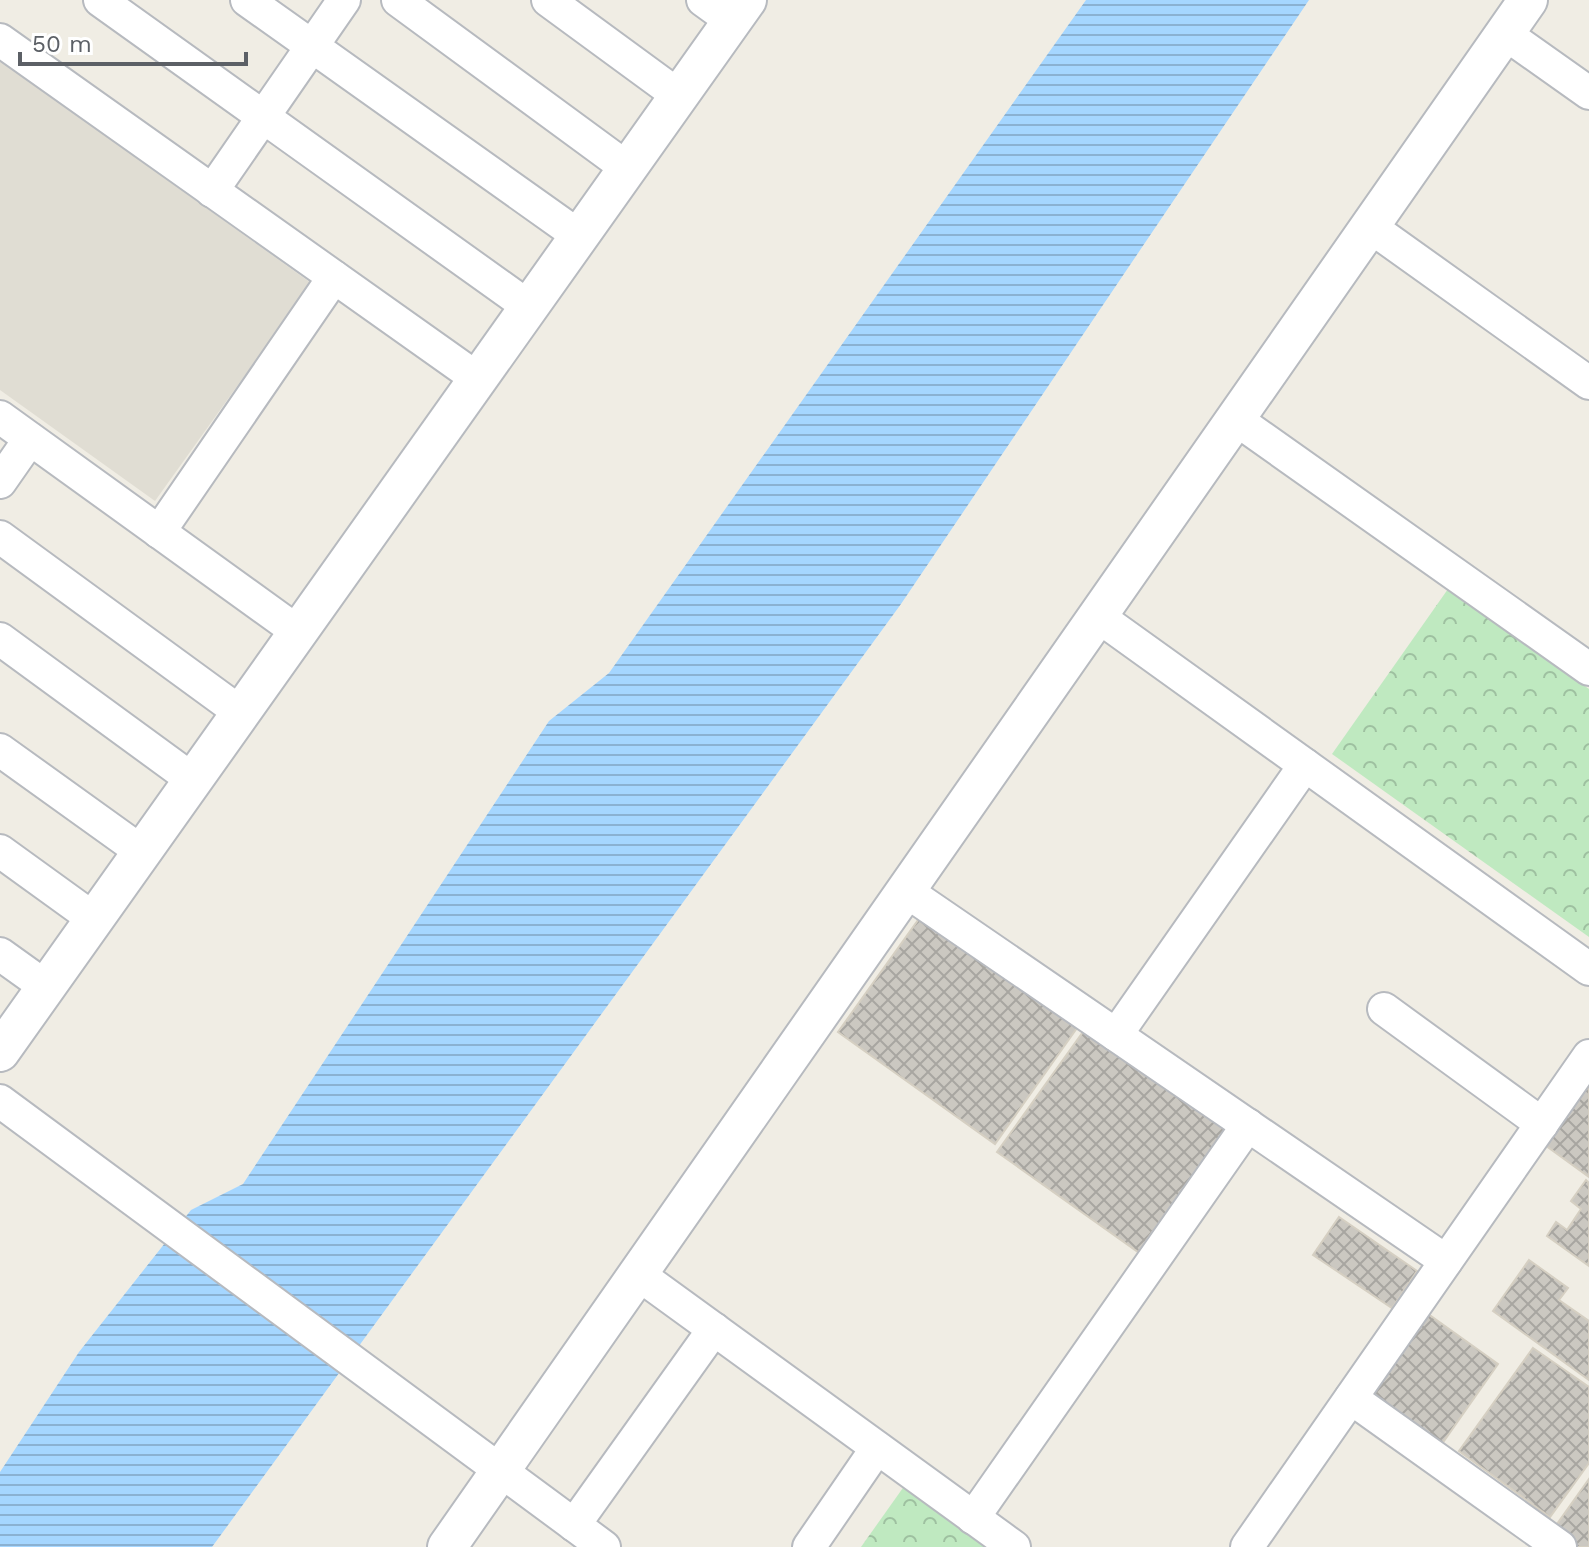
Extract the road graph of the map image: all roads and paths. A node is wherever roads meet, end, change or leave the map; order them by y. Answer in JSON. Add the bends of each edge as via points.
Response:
{"nodes":[{"id":1,"x":100,"y":0,"type":"edge"},
{"id":2,"x":247,"y":0,"type":"edge"},
{"id":3,"x":344,"y":0,"type":"edge"},
{"id":4,"x":548,"y":0,"type":"edge"},
{"id":5,"x":1528,"y":0,"type":"edge"},
{"id":6,"x":411,"y":4,"type":"edge"},
{"id":7,"x":727,"y":7,"type":"edge"},
{"id":8,"x":1507,"y":35,"type":"junction"},
{"id":9,"x":0,"y":40,"type":"edge"},
{"id":10,"x":313,"y":47,"type":"junction"},
{"id":11,"x":1589,"y":93,"type":"edge"},
{"id":12,"x":679,"y":96,"type":"junction"},
{"id":13,"x":264,"y":117,"type":"junction"},
{"id":14,"x":627,"y":168,"type":"junction"},
{"id":15,"x":212,"y":191,"type":"junction"},
{"id":16,"x":1372,"y":228,"type":"junction"},
{"id":17,"x":579,"y":236,"type":"junction"},
{"id":18,"x":334,"y":277,"type":"junction"},
{"id":19,"x":529,"y":307,"type":"junction"},
{"id":20,"x":478,"y":379,"type":"junction"},
{"id":21,"x":1589,"y":383,"type":"edge"},
{"id":22,"x":0,"y":417,"type":"edge"},
{"id":23,"x":1237,"y":420,"type":"junction"},
{"id":24,"x":30,"y":439,"type":"junction"},
{"id":25,"x":0,"y":482,"type":"edge"},
{"id":26,"x":159,"y":532,"type":"junction"},
{"id":27,"x":0,"y":537,"type":"edge"},
{"id":28,"x":1099,"y":617,"type":"junction"},
{"id":29,"x":298,"y":632,"type":"junction"},
{"id":30,"x":0,"y":639,"type":"edge"},
{"id":31,"x":1589,"y":669,"type":"edge"},
{"id":32,"x":241,"y":713,"type":"junction"},
{"id":33,"x":0,"y":750,"type":"edge"},
{"id":34,"x":1305,"y":765,"type":"junction"},
{"id":35,"x":193,"y":780,"type":"junction"},
{"id":36,"x":0,"y":851,"type":"edge"},
{"id":37,"x":142,"y":852,"type":"junction"},
{"id":38,"x":906,"y":891,"type":"junction"},
{"id":39,"x":94,"y":919,"type":"junction"},
{"id":40,"x":0,"y":954,"type":"edge"},
{"id":41,"x":1589,"y":969,"type":"edge"},
{"id":42,"x":46,"y":987,"type":"junction"},
{"id":43,"x":1384,"y":1009,"type":"dead end"},
{"id":44,"x":1116,"y":1035,"type":"junction"},
{"id":45,"x":0,"y":1052,"type":"edge"},
{"id":46,"x":1589,"y":1056,"type":"edge"},
{"id":47,"x":0,"y":1101,"type":"edge"},
{"id":48,"x":1542,"y":1124,"type":"junction"},
{"id":49,"x":1248,"y":1125,"type":"junction"},
{"id":50,"x":1446,"y":1261,"type":"junction"},
{"id":51,"x":638,"y":1274,"type":"junction"},
{"id":52,"x":714,"y":1329,"type":"junction"},
{"id":53,"x":1351,"y":1398,"type":"junction"},
{"id":54,"x":877,"y":1448,"type":"junction"},
{"id":55,"x":499,"y":1472,"type":"junction"},
{"id":56,"x":973,"y":1518,"type":"junction"},
{"id":57,"x":574,"y":1525,"type":"junction"},
{"id":58,"x":447,"y":1547,"type":"edge"},
{"id":59,"x":604,"y":1547,"type":"edge"},
{"id":60,"x":809,"y":1547,"type":"edge"},
{"id":61,"x":1014,"y":1547,"type":"edge"},
{"id":62,"x":1247,"y":1547,"type":"edge"},
{"id":63,"x":1560,"y":1547,"type":"edge"}],
"edges":[{"from":1,"to":13,"type":"street"},
{"from":2,"to":10,"type":"street"},
{"from":3,"to":10,"type":"street"},
{"from":4,"to":12,"type":"street"},
{"from":5,"to":8,"type":"street"},
{"from":6,"to":14,"type":"street"},
{"from":7,"to":12,"type":"street"},
{"from":8,"to":11,"type":"street"},
{"from":8,"to":16,"type":"street"},
{"from":9,"to":15,"type":"street"},
{"from":10,"to":13,"type":"street"},
{"from":10,"to":17,"type":"street"},
{"from":12,"to":14,"type":"street"},
{"from":13,"to":15,"type":"street"},
{"from":13,"to":19,"type":"street"},
{"from":14,"to":17,"type":"street"},
{"from":15,"to":18,"type":"street"},
{"from":16,"to":21,"type":"street"},
{"from":16,"to":23,"type":"street"},
{"from":17,"to":19,"type":"street"},
{"from":18,"to":20,"type":"street"},
{"from":18,"to":26,"type":"street"},
{"from":19,"to":20,"type":"street"},
{"from":20,"to":29,"type":"street"},
{"from":22,"to":24,"type":"street"},
{"from":23,"to":28,"type":"street"},
{"from":23,"to":31,"type":"street"},
{"from":24,"to":25,"type":"street"},
{"from":24,"to":26,"type":"street"},
{"from":26,"to":29,"type":"street"},
{"from":27,"to":32,"type":"street"},
{"from":28,"to":34,"type":"street"},
{"from":28,"to":38,"type":"street"},
{"from":29,"to":32,"type":"street"},
{"from":30,"to":35,"type":"street"},
{"from":32,"to":35,"type":"street"},
{"from":33,"to":37,"type":"street"},
{"from":34,"to":41,"type":"street"},
{"from":34,"to":44,"type":"street"},
{"from":35,"to":37,"type":"street"},
{"from":36,"to":39,"type":"street"},
{"from":37,"to":39,"type":"street"},
{"from":38,"to":44,"type":"street"},
{"from":38,"to":51,"type":"street"},
{"from":39,"to":42,"type":"street"},
{"from":40,"to":42,"type":"street"},
{"from":42,"to":45,"type":"street"},
{"from":43,"to":48,"type":"street"},
{"from":44,"to":49,"type":"street"},
{"from":46,"to":48,"type":"street"},
{"from":47,"to":55,"type":"street"},
{"from":48,"to":50,"type":"street"},
{"from":49,"to":50,"type":"street"},
{"from":49,"to":56,"type":"street"},
{"from":50,"to":53,"type":"street"},
{"from":51,"to":52,"type":"street"},
{"from":51,"to":55,"type":"street"},
{"from":52,"to":54,"type":"street"},
{"from":52,"to":57,"type":"street"},
{"from":53,"to":62,"type":"street"},
{"from":53,"to":63,"type":"street"},
{"from":54,"to":56,"type":"street"},
{"from":54,"to":60,"type":"street"},
{"from":55,"to":57,"type":"street"},
{"from":55,"to":58,"type":"street"},
{"from":56,"to":61,"type":"street"},
{"from":57,"to":59,"type":"street"}]}
